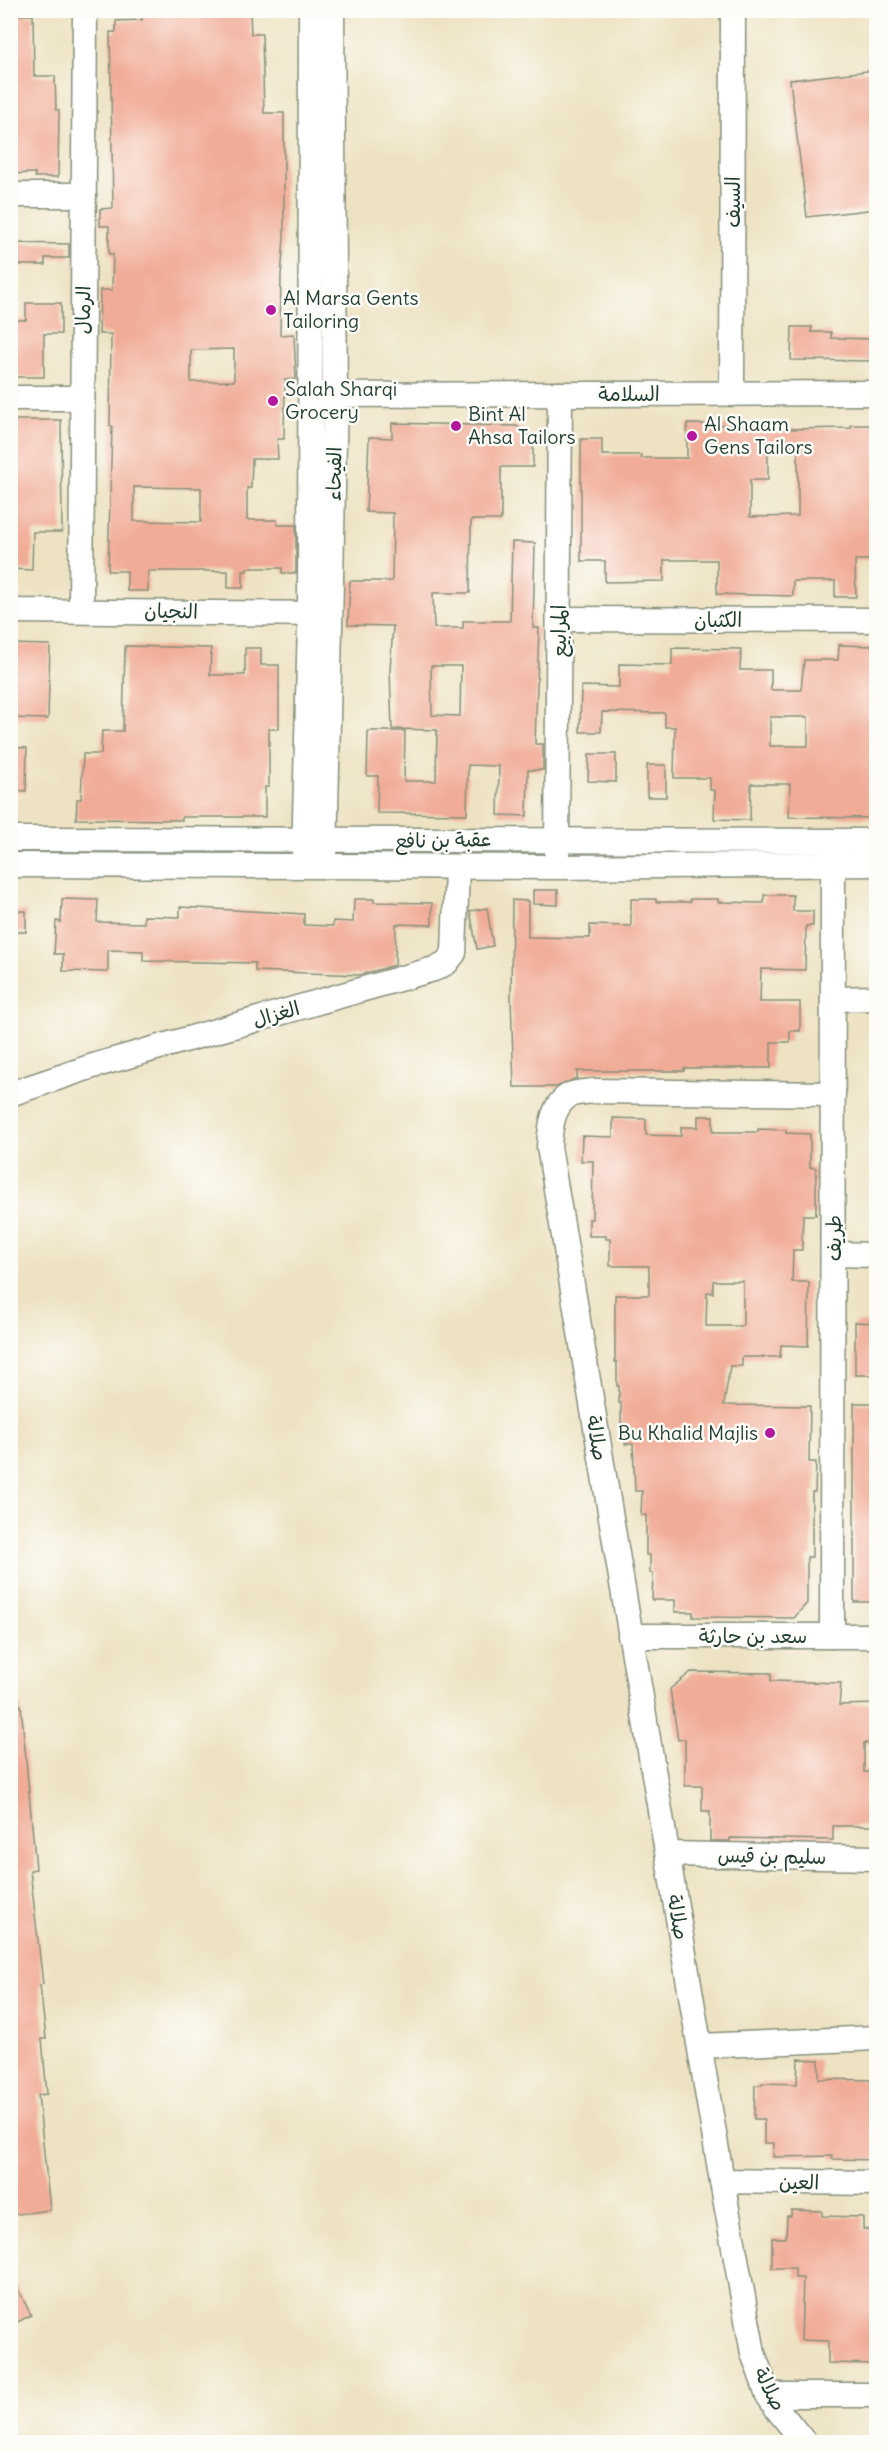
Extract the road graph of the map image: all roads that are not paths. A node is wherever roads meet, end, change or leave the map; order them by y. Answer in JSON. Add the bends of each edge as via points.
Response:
{"nodes":[{"id":1,"x":85,"y":10,"type":"edge"},
{"id":2,"x":311,"y":10,"type":"edge"},
{"id":3,"x":332,"y":10,"type":"edge"},
{"id":4,"x":733,"y":10,"type":"edge"},
{"id":5,"x":10,"y":195,"type":"edge"},
{"id":6,"x":84,"y":195,"type":"junction"},
{"id":7,"x":876,"y":393,"type":"edge"},
{"id":8,"x":560,"y":394,"type":"junction"},
{"id":9,"x":732,"y":394,"type":"junction"},
{"id":10,"x":310,"y":395,"type":"junction"},
{"id":11,"x":335,"y":395,"type":"junction"},
{"id":12,"x":10,"y":398,"type":"edge"},
{"id":13,"x":82,"y":398,"type":"junction"},
{"id":14,"x":81,"y":610,"type":"junction"},
{"id":15,"x":10,"y":611,"type":"edge"},
{"id":16,"x":320,"y":614,"type":"junction"},
{"id":17,"x":559,"y":619,"type":"junction"},
{"id":18,"x":876,"y":620,"type":"edge"},
{"id":19,"x":10,"y":839,"type":"edge"},
{"id":20,"x":557,"y":839,"type":"junction"},
{"id":21,"x":315,"y":841,"type":"junction"},
{"id":22,"x":876,"y":841,"type":"edge"},
{"id":23,"x":833,"y":852,"type":"junction"},
{"id":24,"x":876,"y":864,"type":"edge"},
{"id":25,"x":10,"y":865,"type":"edge"},
{"id":26,"x":315,"y":866,"type":"junction"},
{"id":27,"x":457,"y":867,"type":"junction"},
{"id":28,"x":557,"y":867,"type":"junction"},
{"id":29,"x":876,"y":998,"type":"edge"},
{"id":30,"x":833,"y":999,"type":"junction"},
{"id":31,"x":10,"y":1094,"type":"edge"},
{"id":32,"x":833,"y":1094,"type":"junction"},
{"id":33,"x":834,"y":1254,"type":"junction"},
{"id":34,"x":876,"y":1255,"type":"edge"},
{"id":35,"x":630,"y":1636,"type":"junction"},
{"id":36,"x":832,"y":1636,"type":"junction"},
{"id":37,"x":876,"y":1636,"type":"edge"},
{"id":38,"x":668,"y":1854,"type":"junction"},
{"id":39,"x":876,"y":1858,"type":"edge"},
{"id":40,"x":876,"y":2038,"type":"edge"},
{"id":41,"x":700,"y":2046,"type":"junction"},
{"id":42,"x":722,"y":2181,"type":"junction"},
{"id":43,"x":876,"y":2183,"type":"edge"},
{"id":44,"x":768,"y":2395,"type":"junction"},
{"id":45,"x":876,"y":2396,"type":"edge"},
{"id":46,"x":804,"y":2442,"type":"edge"}],
"edges":[{"from":1,"to":6,"type":"street","name":"الرمال"},
{"from":2,"to":10,"type":"street","name":"الفيحاء"},
{"from":3,"to":11,"type":"street","name":"الفيحاء"},
{"from":4,"to":9,"type":"street","name":"السيف"},
{"from":5,"to":6,"type":"street"},
{"from":6,"to":13,"type":"street","name":"الرمال"},
{"from":7,"to":9,"type":"street","name":"السلامة"},
{"from":8,"to":9,"type":"street","name":"السلامة"},
{"from":8,"to":11,"type":"street","name":"السلامة"},
{"from":8,"to":17,"type":"street","name":"المرابيع"},
{"from":10,"to":11,"type":"street","name":"السلامة"},
{"from":10,"to":16,"type":"street","name":"الفيحاء"},
{"from":11,"to":16,"type":"street","name":"الفيحاء"},
{"from":12,"to":13,"type":"street"},
{"from":13,"to":14,"type":"street","name":"الرمال"},
{"from":14,"to":15,"type":"street","name":"النجيان"},
{"from":14,"to":16,"type":"street","name":"النجيان"},
{"from":16,"to":21,"type":"street","name":"الفيحاء"},
{"from":17,"to":18,"type":"street","name":"الكثبان"},
{"from":17,"to":20,"type":"street","name":"المرابيع"},
{"from":19,"to":21,"type":"street","name":"عقبة بن نافع"},
{"from":20,"to":21,"type":"street","name":"عقبة بن نافع"},
{"from":20,"to":23,"type":"street","name":"عقبة بن نافع"},
{"from":20,"to":28,"type":"street","name":"المرابيع"},
{"from":21,"to":26,"type":"street","name":"الفيحاء"},
{"from":22,"to":23,"type":"street","name":"عقبة بن نافع"},
{"from":23,"to":24,"type":"street","name":"عقبة بن نافع"},
{"from":23,"to":28,"type":"street","name":"عقبة بن نافع"},
{"from":23,"to":30,"type":"street","name":"طريف"},
{"from":25,"to":26,"type":"street","name":"عقبة بن نافع"},
{"from":26,"to":27,"type":"street","name":"عقبة بن نافع"},
{"from":27,"to":28,"type":"street","name":"عقبة بن نافع"},
{"from":27,"to":31,"type":"street","name":"الغزال","via":[[454,953],[446,963]]},
{"from":29,"to":30,"type":"street"},
{"from":30,"to":32,"type":"street","name":"طريف"},
{"from":32,"to":33,"type":"street","name":"طريف"},
{"from":32,"to":35,"type":"street","name":"صلالة","via":[[594,1091],[570,1095],[551,1124],[549,1147]]},
{"from":33,"to":34,"type":"street"},
{"from":33,"to":36,"type":"street","name":"طريف"},
{"from":35,"to":36,"type":"street","name":"سعد بن حارثة"},
{"from":35,"to":38,"type":"street","name":"صلالة"},
{"from":36,"to":37,"type":"street","name":"سعد بن حارثة"},
{"from":38,"to":39,"type":"street","name":"سليم بن قيس"},
{"from":38,"to":41,"type":"street","name":"صلالة"},
{"from":40,"to":41,"type":"street"},
{"from":41,"to":42,"type":"street","name":"صلالة"},
{"from":42,"to":43,"type":"street","name":"العين"},
{"from":42,"to":44,"type":"street","name":"صلالة","via":[[753,2353]]},
{"from":44,"to":45,"type":"street"},
{"from":44,"to":46,"type":"street","name":"صلالة"}]}
